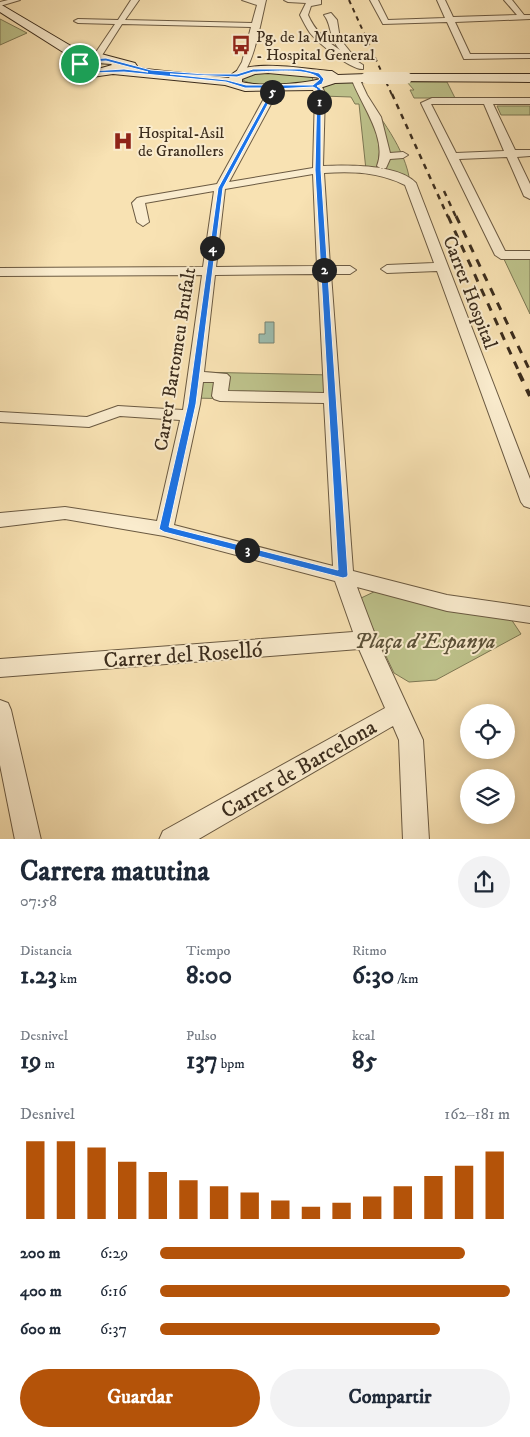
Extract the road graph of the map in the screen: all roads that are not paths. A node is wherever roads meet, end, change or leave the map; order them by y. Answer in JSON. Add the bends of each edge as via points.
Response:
{"nodes":[{"id":1,"x":16,"y":0,"type":"edge"},
{"id":2,"x":134,"y":0,"type":"edge"},
{"id":3,"x":246,"y":0,"type":"edge"},
{"id":4,"x":288,"y":0,"type":"edge"},
{"id":5,"x":374,"y":0,"type":"edge"},
{"id":6,"x":441,"y":0,"type":"edge"},
{"id":7,"x":508,"y":0,"type":"edge"},
{"id":8,"x":314,"y":1,"type":"edge"},
{"id":9,"x":261,"y":2,"type":"edge"},
{"id":10,"x":325,"y":4,"type":"dead end"},
{"id":11,"x":1,"y":6,"type":"edge"},
{"id":12,"x":328,"y":15,"type":"dead end"},
{"id":13,"x":526,"y":17,"type":"edge"},
{"id":14,"x":451,"y":19,"type":"junction"},
{"id":15,"x":78,"y":21,"type":"dead end"},
{"id":16,"x":120,"y":22,"type":"junction"},
{"id":17,"x":255,"y":25,"type":"junction"},
{"id":18,"x":67,"y":49,"type":"junction"},
{"id":19,"x":530,"y":56,"type":"edge"},
{"id":20,"x":98,"y":59,"type":"junction"},
{"id":21,"x":84,"y":62,"type":"junction"},
{"id":22,"x":115,"y":67,"type":"junction"},
{"id":23,"x":239,"y":74,"type":"junction"},
{"id":24,"x":362,"y":74,"type":"junction"},
{"id":25,"x":530,"y":78,"type":"edge"},
{"id":26,"x":317,"y":81,"type":"junction"},
{"id":27,"x":273,"y":87,"type":"junction"},
{"id":28,"x":487,"y":101,"type":"junction"},
{"id":29,"x":530,"y":101,"type":"edge"},
{"id":30,"x":511,"y":154,"type":"junction"},
{"id":31,"x":530,"y":154,"type":"edge"},
{"id":32,"x":403,"y":155,"type":"dead end"},
{"id":33,"x":386,"y":156,"type":"junction"},
{"id":34,"x":452,"y":156,"type":"junction"},
{"id":35,"x":318,"y":170,"type":"junction"},
{"id":36,"x":381,"y":172,"type":"junction"},
{"id":37,"x":220,"y":188,"type":"junction"},
{"id":38,"x":530,"y":196,"type":"edge"},
{"id":39,"x":144,"y":222,"type":"dead end"},
{"id":40,"x":502,"y":255,"type":"joint"},
{"id":41,"x":530,"y":255,"type":"edge"},
{"id":42,"x":441,"y":267,"type":"junction"},
{"id":43,"x":387,"y":269,"type":"dead end"},
{"id":44,"x":324,"y":270,"type":"junction"},
{"id":45,"x":350,"y":270,"type":"dead end"},
{"id":46,"x":209,"y":271,"type":"junction"},
{"id":47,"x":0,"y":272,"type":"edge"},
{"id":48,"x":195,"y":377,"type":"junction"},
{"id":49,"x":333,"y":398,"type":"junction"},
{"id":50,"x":189,"y":415,"type":"junction"},
{"id":51,"x":0,"y":417,"type":"edge"},
{"id":52,"x":530,"y":502,"type":"edge"},
{"id":53,"x":0,"y":520,"type":"edge"},
{"id":54,"x":164,"y":529,"type":"junction"},
{"id":55,"x":343,"y":575,"type":"junction"},
{"id":56,"x":530,"y":615,"type":"edge"},
{"id":57,"x":366,"y":640,"type":"junction"},
{"id":58,"x":0,"y":668,"type":"edge"},
{"id":59,"x":0,"y":710,"type":"edge"},
{"id":60,"x":398,"y":712,"type":"junction"},
{"id":61,"x":28,"y":839,"type":"edge"},
{"id":62,"x":174,"y":839,"type":"edge"},
{"id":63,"x":416,"y":839,"type":"edge"}],
"edges":[{"from":1,"to":11,"type":"street"},
{"from":2,"to":16,"type":"street"},
{"from":3,"to":9,"type":"street"},
{"from":4,"to":8,"type":"street"},
{"from":5,"to":14,"type":"street","via":[[386,22]]},
{"from":6,"to":14,"type":"street"},
{"from":7,"to":13,"type":"street"},
{"from":8,"to":10,"type":"street"},
{"from":8,"to":24,"type":"street","via":[[304,15],[311,27],[322,42]]},
{"from":9,"to":17,"type":"street"},
{"from":11,"to":18,"type":"street"},
{"from":12,"to":24,"type":"street","via":[[333,20],[331,28],[337,42]]},
{"from":13,"to":14,"type":"street"},
{"from":14,"to":19,"type":"street","via":[[467,57]]},
{"from":15,"to":16,"type":"street"},
{"from":16,"to":17,"type":"street"},
{"from":16,"to":20,"type":"street"},
{"from":17,"to":23,"type":"street"},
{"from":18,"to":20,"type":"street"},
{"from":18,"to":21,"type":"street"},
{"from":20,"to":21,"type":"street"},
{"from":20,"to":22,"type":"street"},
{"from":21,"to":22,"type":"street","via":[[79,66],[85,71],[99,72]]},
{"from":22,"to":23,"type":"street"},
{"from":23,"to":26,"type":"street","via":[[260,70],[301,70]]},
{"from":23,"to":27,"type":"street","via":[[245,86]]},
{"from":24,"to":25,"type":"street","bridge":true},
{"from":24,"to":26,"type":"street"},
{"from":24,"to":33,"type":"street","via":[[362,95],[376,117]]},
{"from":26,"to":27,"type":"street"},
{"from":26,"to":35,"type":"street","via":[[320,92]]},
{"from":27,"to":37,"type":"street","name":"Carrer Bartomeu Brufalt"},
{"from":28,"to":29,"type":"street"},
{"from":28,"to":30,"type":"street"},
{"from":28,"to":34,"type":"street","via":[[432,101],[426,104]]},
{"from":30,"to":31,"type":"street"},
{"from":30,"to":34,"type":"street"},
{"from":30,"to":38,"type":"street"},
{"from":32,"to":33,"type":"street"},
{"from":33,"to":36,"type":"street"},
{"from":34,"to":40,"type":"street"},
{"from":35,"to":36,"type":"street","name":"Carrer Hospital"},
{"from":35,"to":37,"type":"street","name":"Carrer Hospital"},
{"from":35,"to":44,"type":"street"},
{"from":36,"to":42,"type":"street","name":"Carrer Hospital","via":[[410,183]]},
{"from":37,"to":39,"type":"street","name":"Carrer Hospital","via":[[141,200],[138,203]]},
{"from":37,"to":46,"type":"street","name":"Carrer Bartomeu Brufalt"},
{"from":40,"to":41,"type":"street"},
{"from":42,"to":43,"type":"street"},
{"from":42,"to":52,"type":"street","name":"Carrer Hospital"},
{"from":44,"to":45,"type":"street"},
{"from":44,"to":46,"type":"street"},
{"from":44,"to":49,"type":"street"},
{"from":46,"to":47,"type":"street"},
{"from":46,"to":48,"type":"street","name":"Carrer Bartomeu Brufalt"},
{"from":48,"to":49,"type":"street","via":[[222,378],[220,396]]},
{"from":48,"to":50,"type":"street","name":"Carrer Bartomeu Brufalt"},
{"from":49,"to":55,"type":"street"},
{"from":50,"to":51,"type":"street","via":[[118,411],[88,422]]},
{"from":50,"to":54,"type":"street","name":"Carrer Bartomeu Brufalt"},
{"from":53,"to":54,"type":"street","via":[[65,513]]},
{"from":54,"to":55,"type":"street"},
{"from":55,"to":56,"type":"street","via":[[447,603]]},
{"from":55,"to":57,"type":"street"},
{"from":57,"to":58,"type":"street","name":"Carrer del Roselló"},
{"from":57,"to":60,"type":"street"},
{"from":59,"to":61,"type":"street"},
{"from":60,"to":62,"type":"street","name":"Carrer de Barcelona"},
{"from":60,"to":63,"type":"street","via":[[411,740]]}]}
